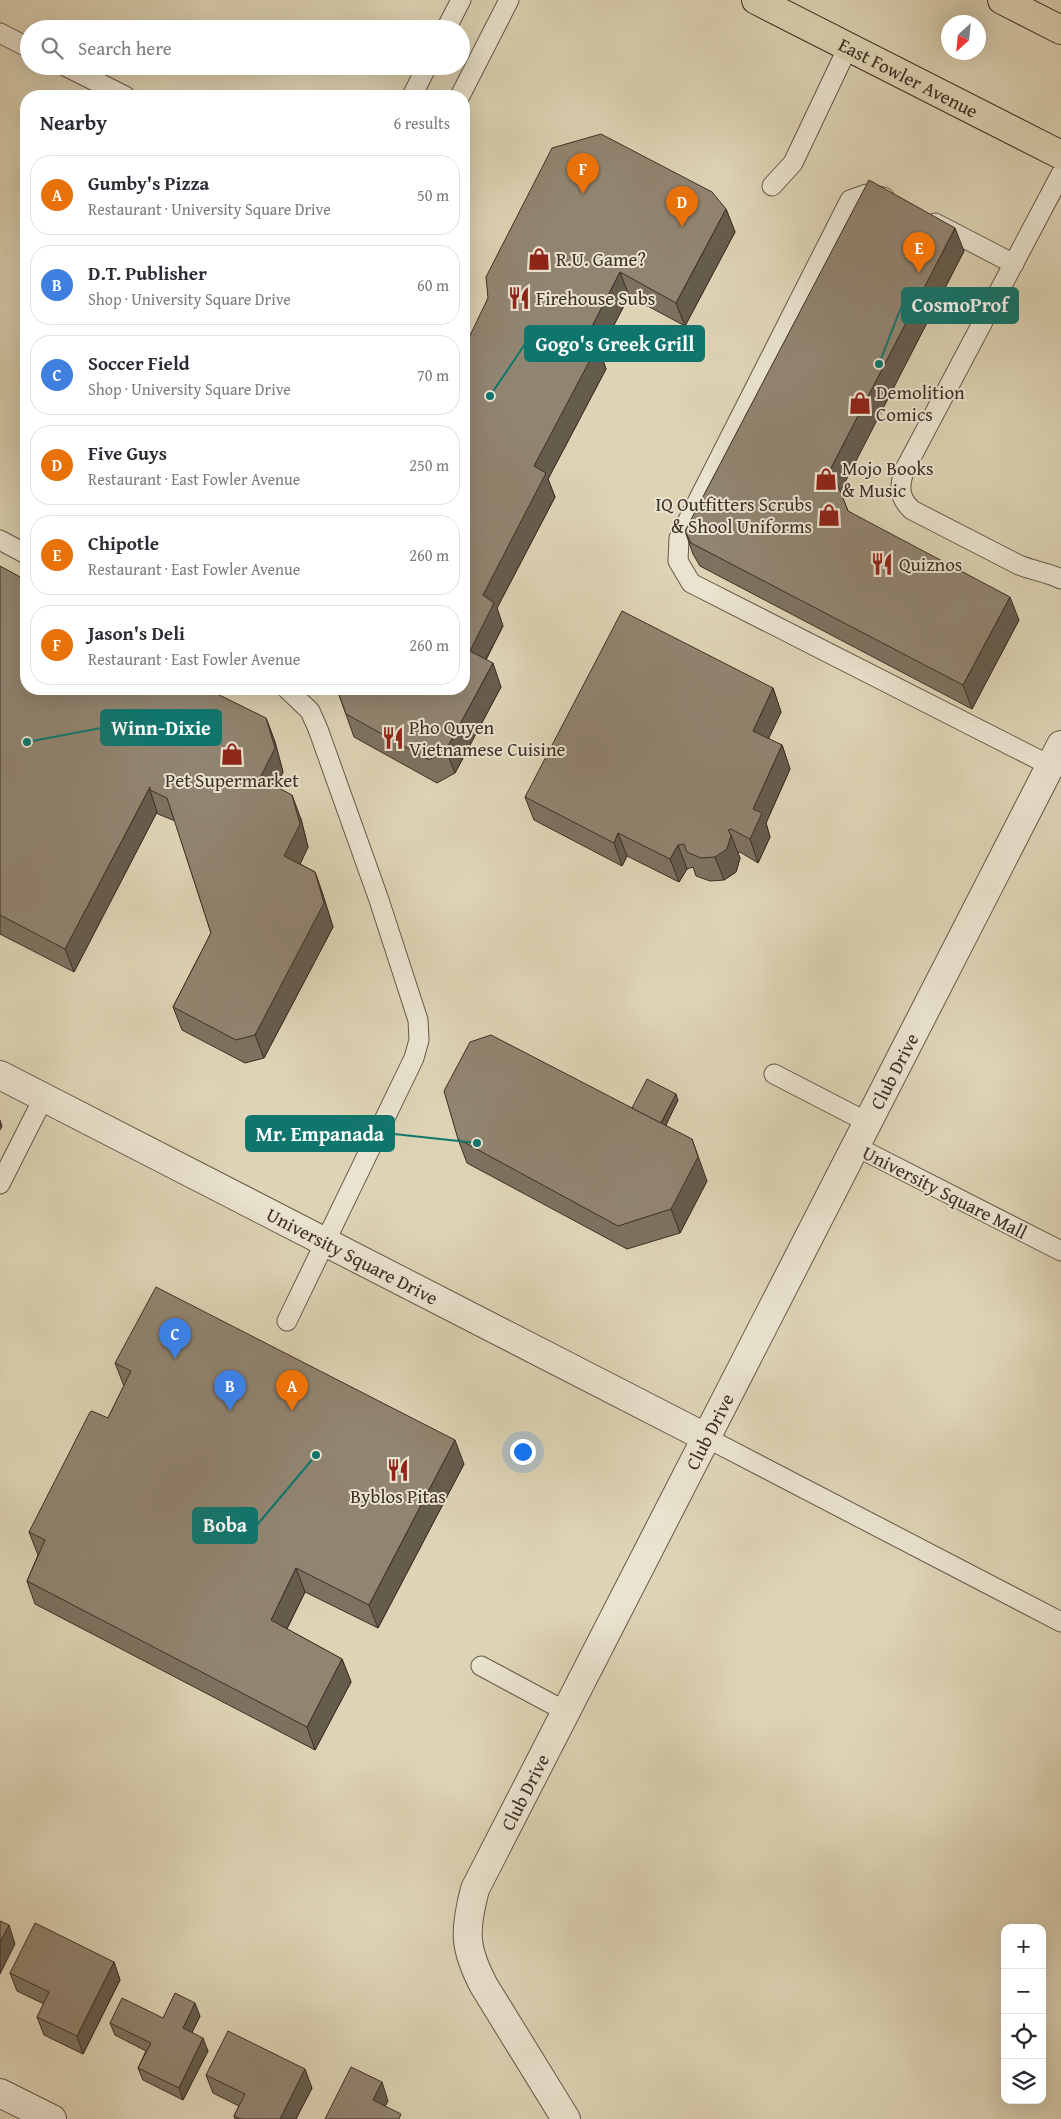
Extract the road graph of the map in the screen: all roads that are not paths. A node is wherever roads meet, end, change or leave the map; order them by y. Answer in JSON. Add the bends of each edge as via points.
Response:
{"nodes":[{"id":1,"x":461,"y":0,"type":"edge"},
{"id":2,"x":509,"y":0,"type":"edge"},
{"id":3,"x":756,"y":0,"type":"edge"},
{"id":4,"x":1002,"y":0,"type":"edge"},
{"id":5,"x":451,"y":20,"type":"edge"},
{"id":6,"x":1061,"y":30,"type":"edge"},
{"id":7,"x":0,"y":33,"type":"edge"},
{"id":8,"x":20,"y":43,"type":"edge"},
{"id":9,"x":848,"y":46,"type":"junction"},
{"id":10,"x":83,"y":75,"type":"edge"},
{"id":11,"x":422,"y":75,"type":"edge"},
{"id":12,"x":113,"y":90,"type":"edge"},
{"id":13,"x":415,"y":90,"type":"edge"},
{"id":14,"x":463,"y":90,"type":"edge"},
{"id":15,"x":1061,"y":155,"type":"edge"},
{"id":16,"x":1061,"y":174,"type":"edge"},
{"id":17,"x":772,"y":186,"type":"dead end"},
{"id":18,"x":897,"y":203,"type":"edge"},
{"id":19,"x":922,"y":216,"type":"edge"},
{"id":20,"x":1014,"y":264,"type":"junction"},
{"id":21,"x":0,"y":540,"type":"edge"},
{"id":22,"x":20,"y":551,"type":"edge"},
{"id":23,"x":1061,"y":579,"type":"edge"},
{"id":24,"x":293,"y":695,"type":"edge"},
{"id":25,"x":1056,"y":755,"type":"edge"},
{"id":26,"x":774,"y":1074,"type":"dead end"},
{"id":27,"x":0,"y":1075,"type":"edge"},
{"id":28,"x":44,"y":1097,"type":"junction"},
{"id":29,"x":868,"y":1122,"type":"junction"},
{"id":30,"x":855,"y":1146,"type":"junction"},
{"id":31,"x":0,"y":1184,"type":"edge"},
{"id":32,"x":324,"y":1241,"type":"junction"},
{"id":33,"x":1061,"y":1251,"type":"edge"},
{"id":34,"x":287,"y":1321,"type":"dead end"},
{"id":35,"x":705,"y":1437,"type":"junction"},
{"id":36,"x":1061,"y":1622,"type":"edge"},
{"id":37,"x":481,"y":1666,"type":"dead end"},
{"id":38,"x":565,"y":1711,"type":"junction"},
{"id":39,"x":0,"y":2093,"type":"edge"},
{"id":40,"x":52,"y":2119,"type":"edge"},
{"id":41,"x":566,"y":2119,"type":"edge"}],
"edges":[{"from":1,"to":5,"type":"lane"},
{"from":2,"to":14,"type":"lane"},
{"from":3,"to":9,"type":"main road","name":"East Fowler Avenue"},
{"from":4,"to":6,"type":"main road"},
{"from":7,"to":8,"type":"lane"},
{"from":9,"to":15,"type":"main road","name":"East Fowler Avenue"},
{"from":9,"to":17,"type":"lane","via":[[793,162]]},
{"from":10,"to":12,"type":"lane"},
{"from":11,"to":13,"type":"lane"},
{"from":16,"to":20,"type":"lane"},
{"from":18,"to":25,"type":"lane","via":[[867,194],[850,200],[679,538],[678,561],[691,583]]},
{"from":19,"to":20,"type":"lane"},
{"from":20,"to":23,"type":"lane","via":[[904,471],[900,493],[912,510],[1019,565]]},
{"from":21,"to":22,"type":"lane"},
{"from":24,"to":32,"type":"lane","via":[[310,711],[318,729],[418,1020],[419,1040],[414,1058]]},
{"from":25,"to":29,"type":"street","name":"Club Drive"},
{"from":26,"to":29,"type":"lane"},
{"from":27,"to":28,"type":"street","name":"University Square Drive"},
{"from":28,"to":31,"type":"lane"},
{"from":28,"to":32,"type":"street","name":"University Square Drive"},
{"from":29,"to":30,"type":"street","name":"Club Drive"},
{"from":30,"to":33,"type":"lane","name":"University Square Mall"},
{"from":30,"to":35,"type":"street","name":"Club Drive"},
{"from":32,"to":34,"type":"lane"},
{"from":32,"to":35,"type":"street","name":"University Square Drive"},
{"from":35,"to":36,"type":"lane"},
{"from":35,"to":38,"type":"street","name":"Club Drive"},
{"from":37,"to":38,"type":"lane"},
{"from":38,"to":41,"type":"street","name":"Club Drive","via":[[475,1889],[466,1937],[472,1963],[484,1986]]},
{"from":39,"to":40,"type":"street"}]}
